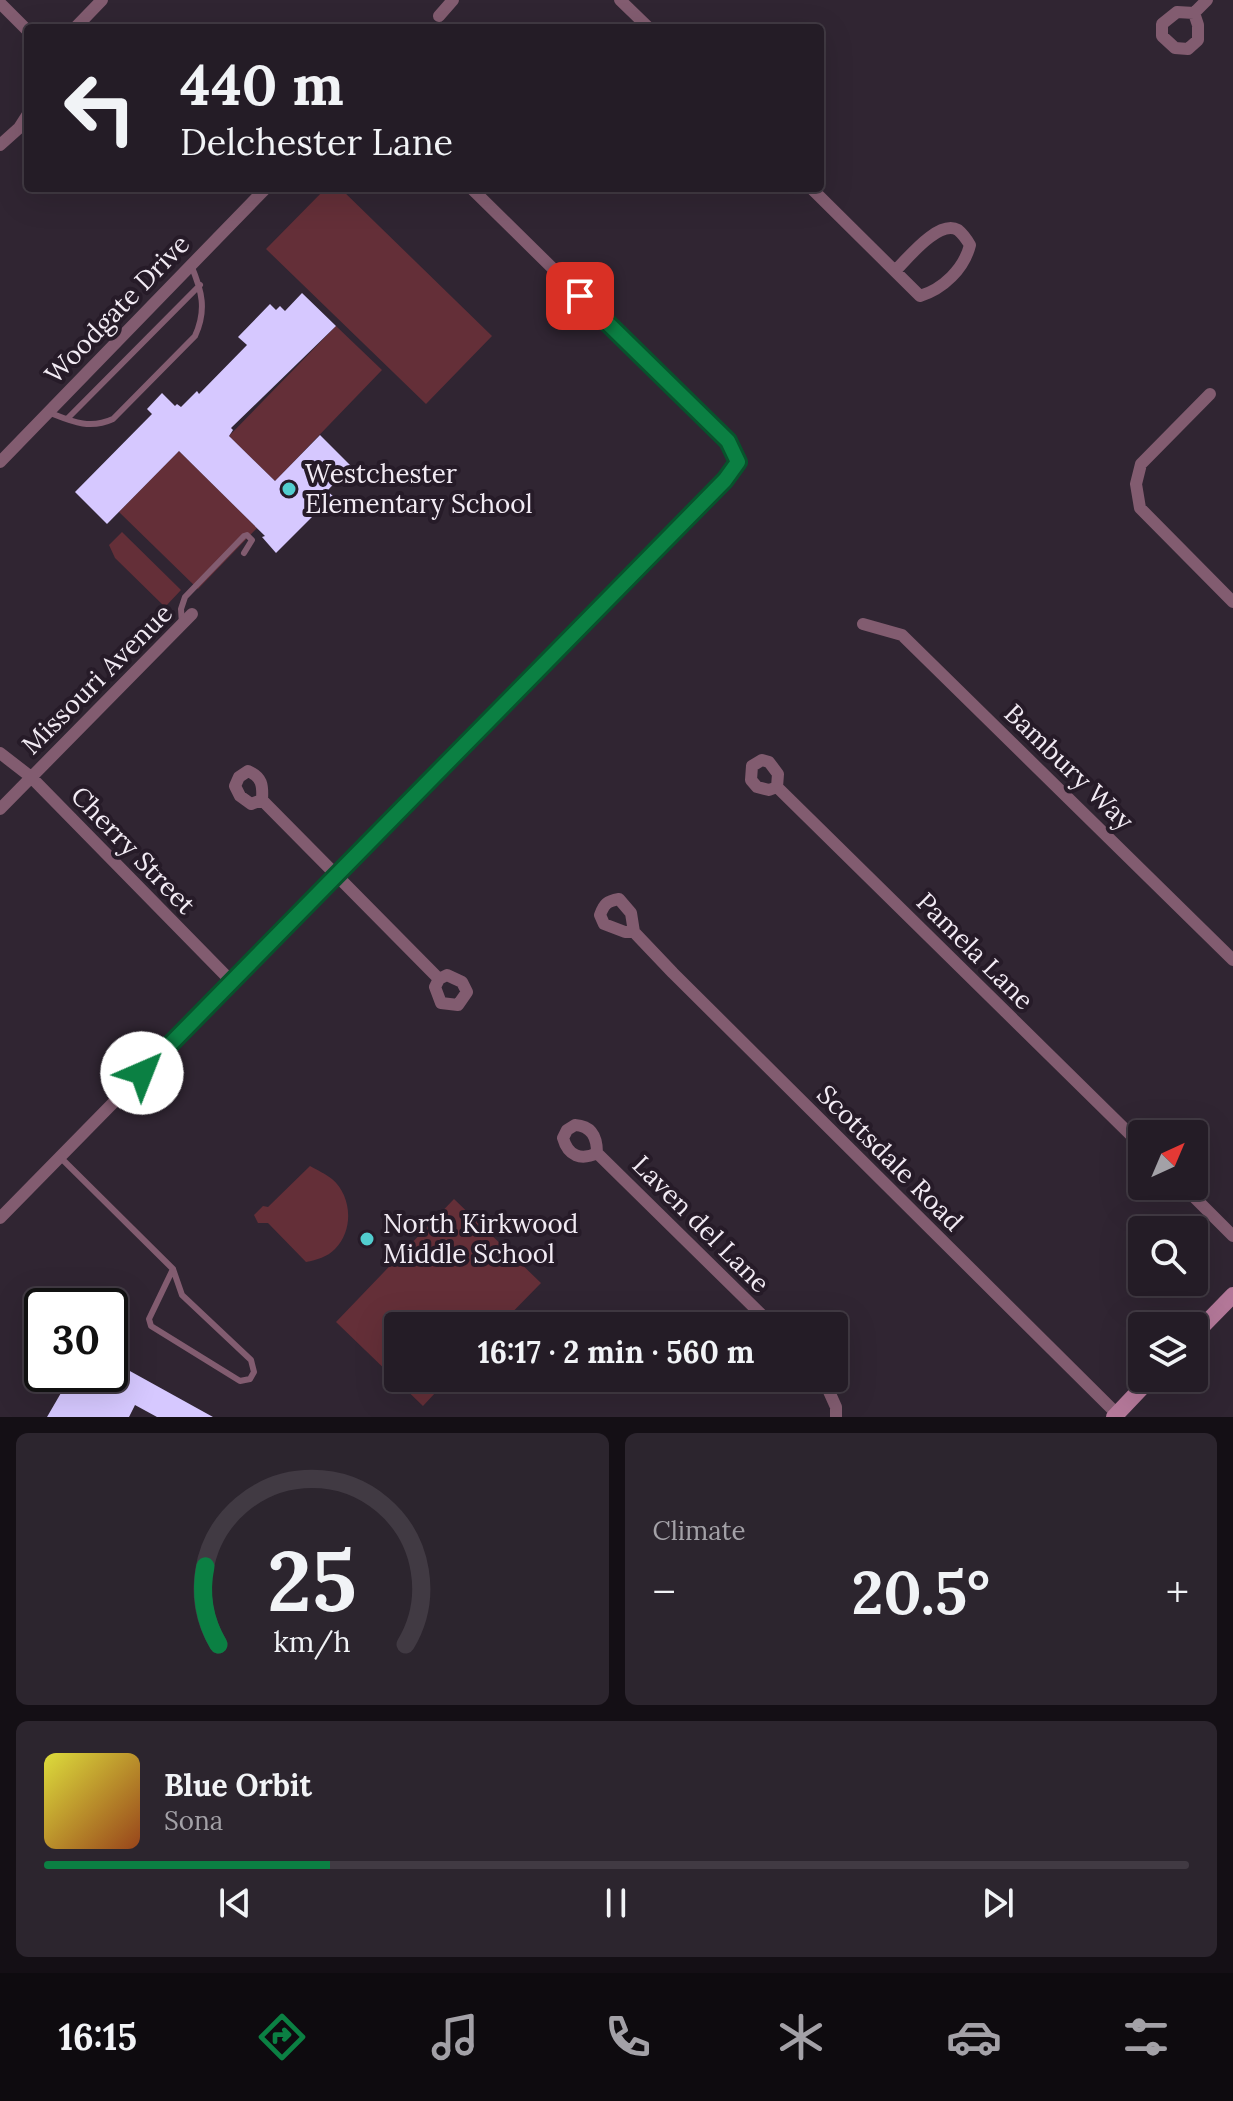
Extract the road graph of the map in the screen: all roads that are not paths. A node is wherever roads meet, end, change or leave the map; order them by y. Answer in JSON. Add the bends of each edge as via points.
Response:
{"nodes":[{"id":1,"x":102,"y":0,"type":"edge"},
{"id":2,"x":453,"y":0,"type":"edge"},
{"id":3,"x":620,"y":0,"type":"edge"},
{"id":4,"x":1207,"y":0,"type":"edge"},
{"id":5,"x":0,"y":3,"type":"edge"},
{"id":6,"x":1194,"y":13,"type":"dead end"},
{"id":7,"x":439,"y":16,"type":"dead end"},
{"id":8,"x":79,"y":24,"type":"edge"},
{"id":9,"x":645,"y":24,"type":"edge"},
{"id":10,"x":24,"y":27,"type":"edge"},
{"id":11,"x":24,"y":120,"type":"edge"},
{"id":12,"x":0,"y":145,"type":"edge"},
{"id":13,"x":262,"y":192,"type":"edge"},
{"id":14,"x":475,"y":192,"type":"edge"},
{"id":15,"x":815,"y":192,"type":"edge"},
{"id":16,"x":191,"y":265,"type":"junction"},
{"id":17,"x":895,"y":271,"type":"junction"},
{"id":18,"x":200,"y":285,"type":"junction"},
{"id":19,"x":1210,"y":394,"type":"dead end"},
{"id":20,"x":48,"y":412,"type":"junction"},
{"id":21,"x":67,"y":419,"type":"junction"},
{"id":22,"x":0,"y":462,"type":"edge"},
{"id":23,"x":244,"y":553,"type":"dead end"},
{"id":24,"x":1233,"y":602,"type":"edge"},
{"id":25,"x":192,"y":614,"type":"dead end"},
{"id":26,"x":182,"y":624,"type":"junction"},
{"id":27,"x":863,"y":624,"type":"dead end"},
{"id":28,"x":0,"y":753,"type":"edge"},
{"id":29,"x":31,"y":777,"type":"junction"},
{"id":30,"x":777,"y":787,"type":"dead end"},
{"id":31,"x":262,"y":800,"type":"dead end"},
{"id":32,"x":0,"y":809,"type":"edge"},
{"id":33,"x":337,"y":874,"type":"junction"},
{"id":34,"x":634,"y":932,"type":"dead end"},
{"id":35,"x":1233,"y":960,"type":"edge"},
{"id":36,"x":439,"y":979,"type":"dead end"},
{"id":37,"x":231,"y":981,"type":"junction"},
{"id":38,"x":1128,"y":1132,"type":"edge"},
{"id":39,"x":597,"y":1153,"type":"dead end"},
{"id":40,"x":60,"y":1157,"type":"junction"},
{"id":41,"x":1197,"y":1200,"type":"edge"},
{"id":42,"x":0,"y":1218,"type":"edge"},
{"id":43,"x":1233,"y":1236,"type":"edge"},
{"id":44,"x":173,"y":1269,"type":"junction"},
{"id":45,"x":1233,"y":1295,"type":"edge"},
{"id":46,"x":759,"y":1312,"type":"edge"},
{"id":47,"x":1208,"y":1321,"type":"edge"},
{"id":48,"x":829,"y":1392,"type":"edge"},
{"id":49,"x":1138,"y":1392,"type":"edge"},
{"id":50,"x":1115,"y":1416,"type":"edge"},
{"id":51,"x":836,"y":1417,"type":"edge"}],
"edges":[{"from":1,"to":8,"type":"street"},
{"from":2,"to":7,"type":"street"},
{"from":3,"to":9,"type":"street"},
{"from":4,"to":6,"type":"street"},
{"from":5,"to":10,"type":"street"},
{"from":11,"to":12,"type":"street"},
{"from":13,"to":16,"type":"street","name":"Woodgate Drive"},
{"from":14,"to":33,"type":"street","via":[[728,441],[738,462]]},
{"from":15,"to":17,"type":"street"},
{"from":16,"to":18,"type":"lane"},
{"from":16,"to":20,"type":"street","name":"Woodgate Drive"},
{"from":17,"to":17,"type":"street","via":[[920,296],[939,289],[966,260],[970,245],[960,231],[938,230]]},
{"from":18,"to":21,"type":"lane"},
{"from":18,"to":21,"type":"lane","via":[[202,322],[195,336],[113,419],[100,425]]},
{"from":19,"to":24,"type":"street","via":[[1141,464],[1136,484],[1140,508]]},
{"from":20,"to":21,"type":"lane"},
{"from":20,"to":22,"type":"street","name":"Woodgate Drive"},
{"from":23,"to":26,"type":"lane","via":[[252,544],[247,535],[185,597]]},
{"from":25,"to":26,"type":"street","name":"Missouri Avenue"},
{"from":26,"to":29,"type":"street","name":"Missouri Avenue"},
{"from":27,"to":35,"type":"street","name":"Bambury Way","via":[[902,635]]},
{"from":28,"to":29,"type":"street","name":"Cherry Street"},
{"from":29,"to":32,"type":"street","name":"Missouri Avenue"},
{"from":29,"to":37,"type":"street","name":"Cherry Street"},
{"from":30,"to":38,"type":"street","name":"Pamela Lane"},
{"from":31,"to":33,"type":"street"},
{"from":33,"to":36,"type":"street"},
{"from":33,"to":37,"type":"street"},
{"from":34,"to":50,"type":"street","name":"Scottsdale Road"},
{"from":37,"to":40,"type":"street"},
{"from":39,"to":46,"type":"street","name":"Laven del Lane"},
{"from":40,"to":42,"type":"street"},
{"from":40,"to":44,"type":"lane"},
{"from":41,"to":43,"type":"street"},
{"from":44,"to":44,"type":"lane","via":[[182,1295],[251,1360],[250,1379],[240,1381],[151,1326],[149,1319]]},
{"from":45,"to":47,"type":"street"},
{"from":48,"to":51,"type":"street"},
{"from":49,"to":50,"type":"street"}]}
